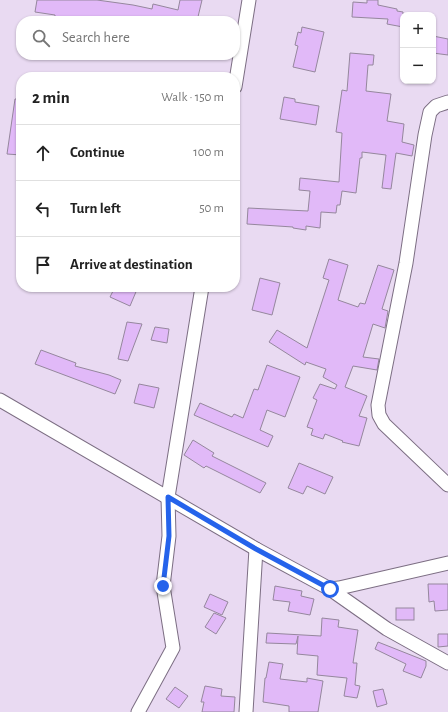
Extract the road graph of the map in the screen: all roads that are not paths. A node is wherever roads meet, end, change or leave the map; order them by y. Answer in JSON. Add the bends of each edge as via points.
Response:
{"nodes":[{"id":1,"x":249,"y":0,"type":"edge"},
{"id":2,"x":240,"y":56,"type":"edge"},
{"id":3,"x":239,"y":60,"type":"edge"},
{"id":4,"x":237,"y":72,"type":"edge"},
{"id":5,"x":448,"y":102,"type":"edge"},
{"id":6,"x":201,"y":292,"type":"edge"},
{"id":7,"x":0,"y":400,"type":"edge"},
{"id":8,"x":448,"y":485,"type":"edge"},
{"id":9,"x":168,"y":497,"type":"junction"},
{"id":10,"x":256,"y":549,"type":"junction"},
{"id":11,"x":448,"y":563,"type":"edge"},
{"id":12,"x":330,"y":589,"type":"junction"},
{"id":13,"x":448,"y":663,"type":"edge"},
{"id":14,"x":138,"y":712,"type":"edge"},
{"id":15,"x":246,"y":712,"type":"edge"}],
"edges":[{"from":1,"to":2,"type":"street"},
{"from":3,"to":4,"type":"street"},
{"from":5,"to":8,"type":"street","via":[[436,106],[430,112],[406,264],[378,405],[379,415],[384,424]]},
{"from":6,"to":9,"type":"street"},
{"from":7,"to":9,"type":"street"},
{"from":9,"to":10,"type":"street"},
{"from":9,"to":14,"type":"street","via":[[169,536],[163,586],[173,648]]},
{"from":10,"to":12,"type":"street"},
{"from":10,"to":15,"type":"street"},
{"from":11,"to":12,"type":"street"},
{"from":12,"to":13,"type":"street","via":[[387,629]]}]}
